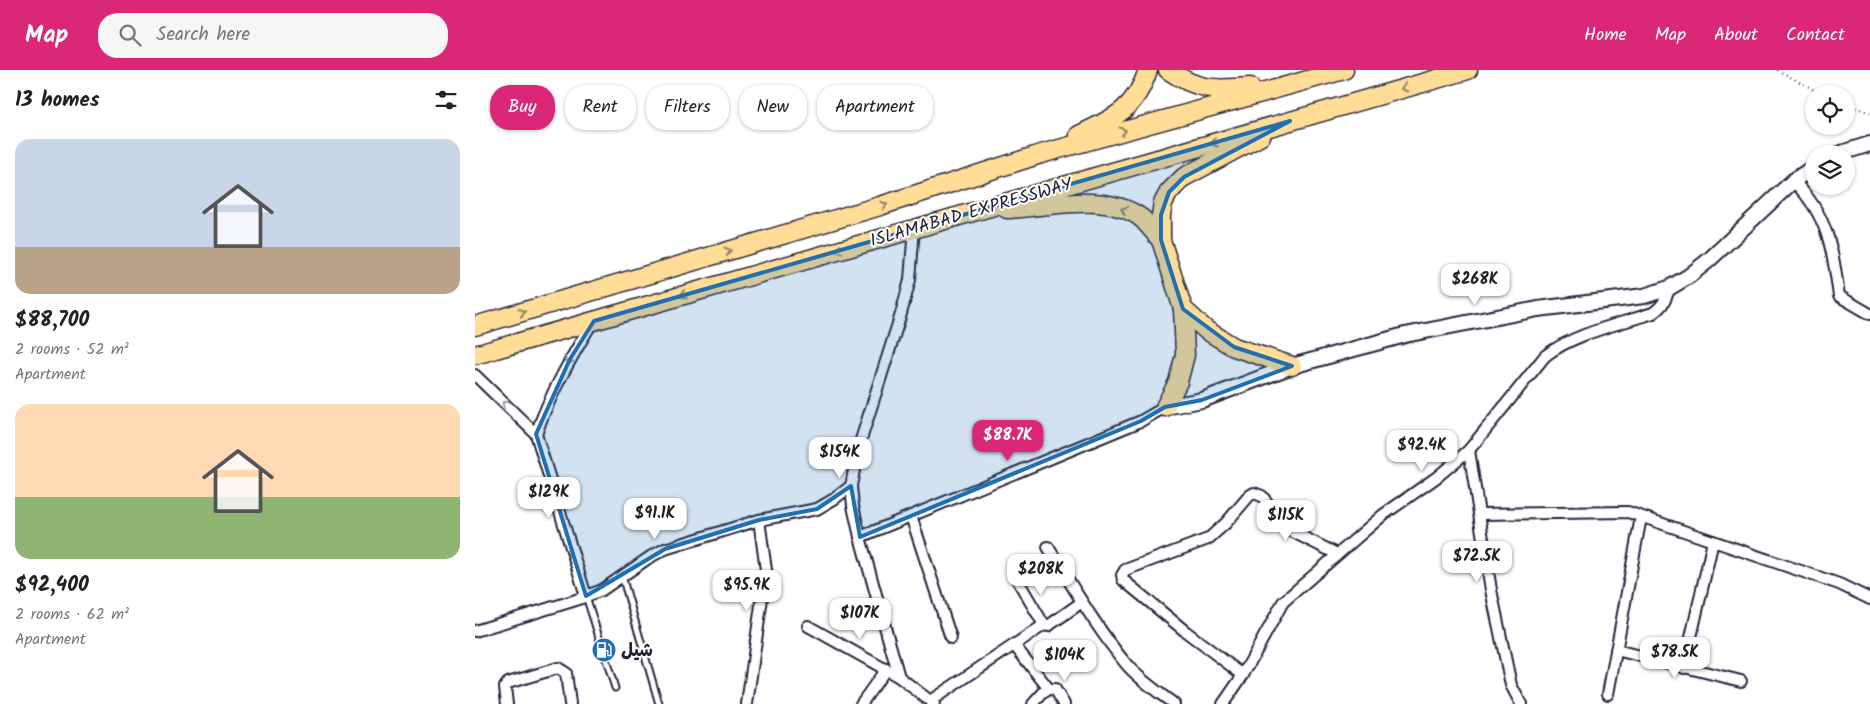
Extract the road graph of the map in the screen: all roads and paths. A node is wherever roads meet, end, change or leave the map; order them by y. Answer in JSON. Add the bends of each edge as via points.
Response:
{"nodes":[{"id":1,"x":1148,"y":70,"type":"edge"},
{"id":2,"x":1168,"y":70,"type":"edge"},
{"id":3,"x":1344,"y":70,"type":"edge"},
{"id":4,"x":1468,"y":70,"type":"edge"},
{"id":5,"x":1777,"y":70,"type":"edge"},
{"id":6,"x":1291,"y":84,"type":"junction"},
{"id":7,"x":1805,"y":85,"type":"edge"},
{"id":8,"x":1855,"y":107,"type":"edge"},
{"id":9,"x":1870,"y":113,"type":"edge"},
{"id":10,"x":1290,"y":121,"type":"junction"},
{"id":11,"x":1870,"y":144,"type":"edge"},
{"id":12,"x":1855,"y":149,"type":"edge"},
{"id":13,"x":1041,"y":154,"type":"junction"},
{"id":14,"x":1805,"y":173,"type":"edge"},
{"id":15,"x":1793,"y":181,"type":"junction"},
{"id":16,"x":973,"y":212,"type":"junction"},
{"id":17,"x":914,"y":228,"type":"junction"},
{"id":18,"x":1161,"y":240,"type":"junction"},
{"id":19,"x":1669,"y":288,"type":"junction"},
{"id":20,"x":1183,"y":309,"type":"junction"},
{"id":21,"x":1870,"y":314,"type":"edge"},
{"id":22,"x":594,"y":321,"type":"junction"},
{"id":23,"x":475,"y":326,"type":"edge"},
{"id":24,"x":475,"y":355,"type":"edge"},
{"id":25,"x":1292,"y":366,"type":"junction"},
{"id":26,"x":475,"y":374,"type":"edge"},
{"id":27,"x":1165,"y":407,"type":"junction"},
{"id":28,"x":536,"y":434,"type":"junction"},
{"id":29,"x":1469,"y":450,"type":"junction"},
{"id":30,"x":851,"y":486,"type":"junction"},
{"id":31,"x":1480,"y":514,"type":"junction"},
{"id":32,"x":911,"y":516,"type":"junction"},
{"id":33,"x":1641,"y":516,"type":"junction"},
{"id":34,"x":759,"y":520,"type":"junction"},
{"id":35,"x":860,"y":536,"type":"junction"},
{"id":36,"x":1713,"y":541,"type":"junction"},
{"id":37,"x":1048,"y":547,"type":"dead end"},
{"id":38,"x":1337,"y":554,"type":"junction"},
{"id":39,"x":622,"y":576,"type":"junction"},
{"id":40,"x":1018,"y":581,"type":"dead end"},
{"id":41,"x":586,"y":596,"type":"junction"},
{"id":42,"x":1870,"y":599,"type":"edge"},
{"id":43,"x":1082,"y":602,"type":"junction"},
{"id":44,"x":808,"y":626,"type":"dead end"},
{"id":45,"x":1044,"y":626,"type":"junction"},
{"id":46,"x":475,"y":631,"type":"edge"},
{"id":47,"x":951,"y":638,"type":"dead end"},
{"id":48,"x":1014,"y":645,"type":"junction"},
{"id":49,"x":1616,"y":650,"type":"junction"},
{"id":50,"x":1685,"y":668,"type":"junction"},
{"id":51,"x":886,"y":669,"type":"junction"},
{"id":52,"x":1243,"y":675,"type":"junction"},
{"id":53,"x":899,"y":677,"type":"junction"},
{"id":54,"x":1741,"y":681,"type":"dead end"},
{"id":55,"x":615,"y":688,"type":"dead end"},
{"id":56,"x":1049,"y":689,"type":"junction"},
{"id":57,"x":1608,"y":694,"type":"dead end"},
{"id":58,"x":932,"y":702,"type":"edge"},
{"id":59,"x":507,"y":704,"type":"edge"},
{"id":60,"x":570,"y":704,"type":"edge"},
{"id":61,"x":659,"y":704,"type":"edge"},
{"id":62,"x":747,"y":704,"type":"edge"},
{"id":63,"x":861,"y":704,"type":"edge"},
{"id":64,"x":1033,"y":704,"type":"edge"},
{"id":65,"x":1064,"y":704,"type":"edge"},
{"id":66,"x":1174,"y":704,"type":"edge"},
{"id":67,"x":1223,"y":704,"type":"edge"},
{"id":68,"x":1521,"y":704,"type":"edge"}],
"edges":[{"from":1,"to":13,"type":"highway","via":[[1137,94],[1124,111]]},
{"from":2,"to":6,"type":"highway","via":[[1191,83],[1212,89]]},
{"from":3,"to":6,"type":"highway","name":"ISLAMABAD EXPRESSWAY"},
{"from":4,"to":10,"type":"highway","name":"ISLAMABAD EXPRESSWAY","one_way":true},
{"from":5,"to":7,"type":"path"},
{"from":13,"to":6,"type":"highway","name":"ISLAMABAD EXPRESSWAY","one_way":true},
{"from":8,"to":9,"type":"path"},
{"from":10,"to":16,"type":"highway","name":"ISLAMABAD EXPRESSWAY","one_way":true},
{"from":10,"to":18,"type":"highway","via":[[1184,177],[1163,203]]},
{"from":11,"to":12,"type":"street"},
{"from":23,"to":13,"type":"highway","name":"ISLAMABAD EXPRESSWAY","one_way":true,"via":[[880,206]]},
{"from":14,"to":15,"type":"street"},
{"from":15,"to":19,"type":"street","via":[[1709,260]]},
{"from":15,"to":21,"type":"street","via":[[1820,214],[1829,235],[1839,296]]},
{"from":16,"to":17,"type":"highway","name":"ISLAMABAD EXPRESSWAY"},
{"from":18,"to":16,"type":"highway","one_way":true,"via":[[1140,217],[1108,204]]},
{"from":17,"to":22,"type":"highway","name":"ISLAMABAD EXPRESSWAY","one_way":true},
{"from":17,"to":30,"type":"street","via":[[910,280],[858,449]]},
{"from":18,"to":20,"type":"highway"},
{"from":19,"to":25,"type":"street","via":[[1644,296],[1538,309],[1405,334]]},
{"from":19,"to":29,"type":"street","via":[[1662,306],[1653,313],[1557,346],[1545,356]]},
{"from":20,"to":25,"type":"highway","via":[[1206,330],[1234,347]]},
{"from":20,"to":27,"type":"highway","via":[[1185,355]]},
{"from":22,"to":24,"type":"highway","name":"ISLAMABAD EXPRESSWAY"},
{"from":22,"to":28,"type":"street","one_way":true,"via":[[570,359]]},
{"from":25,"to":27,"type":"street","via":[[1202,400]]},
{"from":28,"to":26,"type":"street","one_way":true},
{"from":27,"to":32,"type":"street","via":[[1141,421]]},
{"from":28,"to":41,"type":"street"},
{"from":29,"to":31,"type":"street"},
{"from":29,"to":38,"type":"street"},
{"from":30,"to":34,"type":"street","via":[[817,509]]},
{"from":30,"to":35,"type":"street"},
{"from":31,"to":33,"type":"street","via":[[1628,512]]},
{"from":31,"to":68,"type":"street","via":[[1491,590],[1509,675]]},
{"from":32,"to":35,"type":"street"},
{"from":32,"to":47,"type":"street"},
{"from":33,"to":36,"type":"street"},
{"from":33,"to":49,"type":"street"},
{"from":34,"to":39,"type":"street","via":[[665,549]]},
{"from":34,"to":62,"type":"street","via":[[766,570]]},
{"from":35,"to":53,"type":"street"},
{"from":36,"to":42,"type":"street","via":[[1839,584]]},
{"from":36,"to":50,"type":"street"},
{"from":37,"to":43,"type":"street"},
{"from":38,"to":52,"type":"street","via":[[1283,602]]},
{"from":38,"to":52,"type":"street","via":[[1287,529],[1262,496],[1254,493],[1208,539],[1125,570],[1123,580]]},
{"from":39,"to":41,"type":"street","via":[[602,590]]},
{"from":39,"to":61,"type":"lane"},
{"from":40,"to":45,"type":"street"},
{"from":41,"to":46,"type":"street"},
{"from":41,"to":55,"type":"lane"},
{"from":43,"to":45,"type":"street"},
{"from":43,"to":66,"type":"street","via":[[1128,666]]},
{"from":44,"to":51,"type":"street"},
{"from":45,"to":48,"type":"street"},
{"from":48,"to":56,"type":"street"},
{"from":48,"to":58,"type":"street"},
{"from":49,"to":50,"type":"street"},
{"from":49,"to":57,"type":"street"},
{"from":50,"to":54,"type":"street"},
{"from":51,"to":53,"type":"street"},
{"from":51,"to":63,"type":"street"},
{"from":52,"to":67,"type":"street"},
{"from":53,"to":58,"type":"street"},
{"from":56,"to":64,"type":"street"},
{"from":56,"to":65,"type":"street","via":[[1055,690]]},
{"from":59,"to":60,"type":"street","via":[[505,687],[508,684],[558,668],[566,673]]}]}
